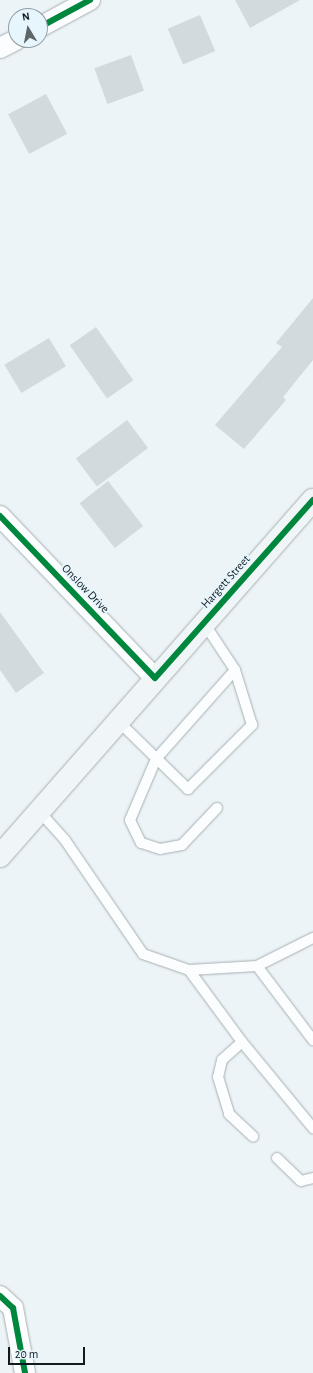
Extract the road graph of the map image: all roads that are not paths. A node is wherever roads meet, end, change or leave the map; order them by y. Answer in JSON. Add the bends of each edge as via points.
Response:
{"nodes":[{"id":1,"x":90,"y":0,"type":"edge"},
{"id":2,"x":48,"y":23,"type":"edge"},
{"id":3,"x":313,"y":500,"type":"edge"},
{"id":4,"x":0,"y":516,"type":"edge"},
{"id":5,"x":204,"y":623,"type":"junction"},
{"id":6,"x":235,"y":670,"type":"junction"},
{"id":7,"x":155,"y":678,"type":"junction"},
{"id":8,"x":118,"y":721,"type":"junction"},
{"id":9,"x":156,"y":759,"type":"junction"},
{"id":10,"x":217,"y":808,"type":"dead end"},
{"id":11,"x":39,"y":811,"type":"junction"},
{"id":12,"x":0,"y":856,"type":"edge"},
{"id":13,"x":313,"y":938,"type":"edge"},
{"id":14,"x":257,"y":966,"type":"junction"},
{"id":15,"x":189,"y":970,"type":"junction"},
{"id":16,"x":313,"y":1040,"type":"edge"},
{"id":17,"x":242,"y":1042,"type":"junction"},
{"id":18,"x":313,"y":1128,"type":"edge"},
{"id":19,"x":253,"y":1136,"type":"dead end"},
{"id":20,"x":277,"y":1158,"type":"dead end"},
{"id":21,"x":313,"y":1178,"type":"edge"},
{"id":22,"x":0,"y":1296,"type":"edge"},
{"id":23,"x":24,"y":1373,"type":"edge"}],
"edges":[{"from":1,"to":2,"type":"street"},
{"from":3,"to":5,"type":"main road","name":"Hargett Street"},
{"from":4,"to":7,"type":"street","name":"Onslow Drive"},
{"from":5,"to":6,"type":"lane"},
{"from":5,"to":7,"type":"main road","name":"Hargett Street"},
{"from":6,"to":9,"type":"lane"},
{"from":6,"to":9,"type":"lane","via":[[252,725],[188,789]]},
{"from":7,"to":8,"type":"main road","name":"Hargett Street"},
{"from":8,"to":9,"type":"lane"},
{"from":8,"to":11,"type":"main road","name":"Hargett Street"},
{"from":9,"to":10,"type":"lane","via":[[130,820],[141,843],[160,849],[182,845]]},
{"from":11,"to":12,"type":"main road","name":"Hargett Street"},
{"from":11,"to":15,"type":"lane","via":[[65,840],[143,954]]},
{"from":13,"to":14,"type":"lane"},
{"from":14,"to":15,"type":"lane"},
{"from":14,"to":16,"type":"lane"},
{"from":15,"to":17,"type":"lane"},
{"from":17,"to":18,"type":"lane"},
{"from":17,"to":19,"type":"lane","via":[[222,1060],[218,1077],[229,1114]]},
{"from":20,"to":21,"type":"lane","via":[[301,1181]]},
{"from":22,"to":23,"type":"street","via":[[13,1308]]}]}
